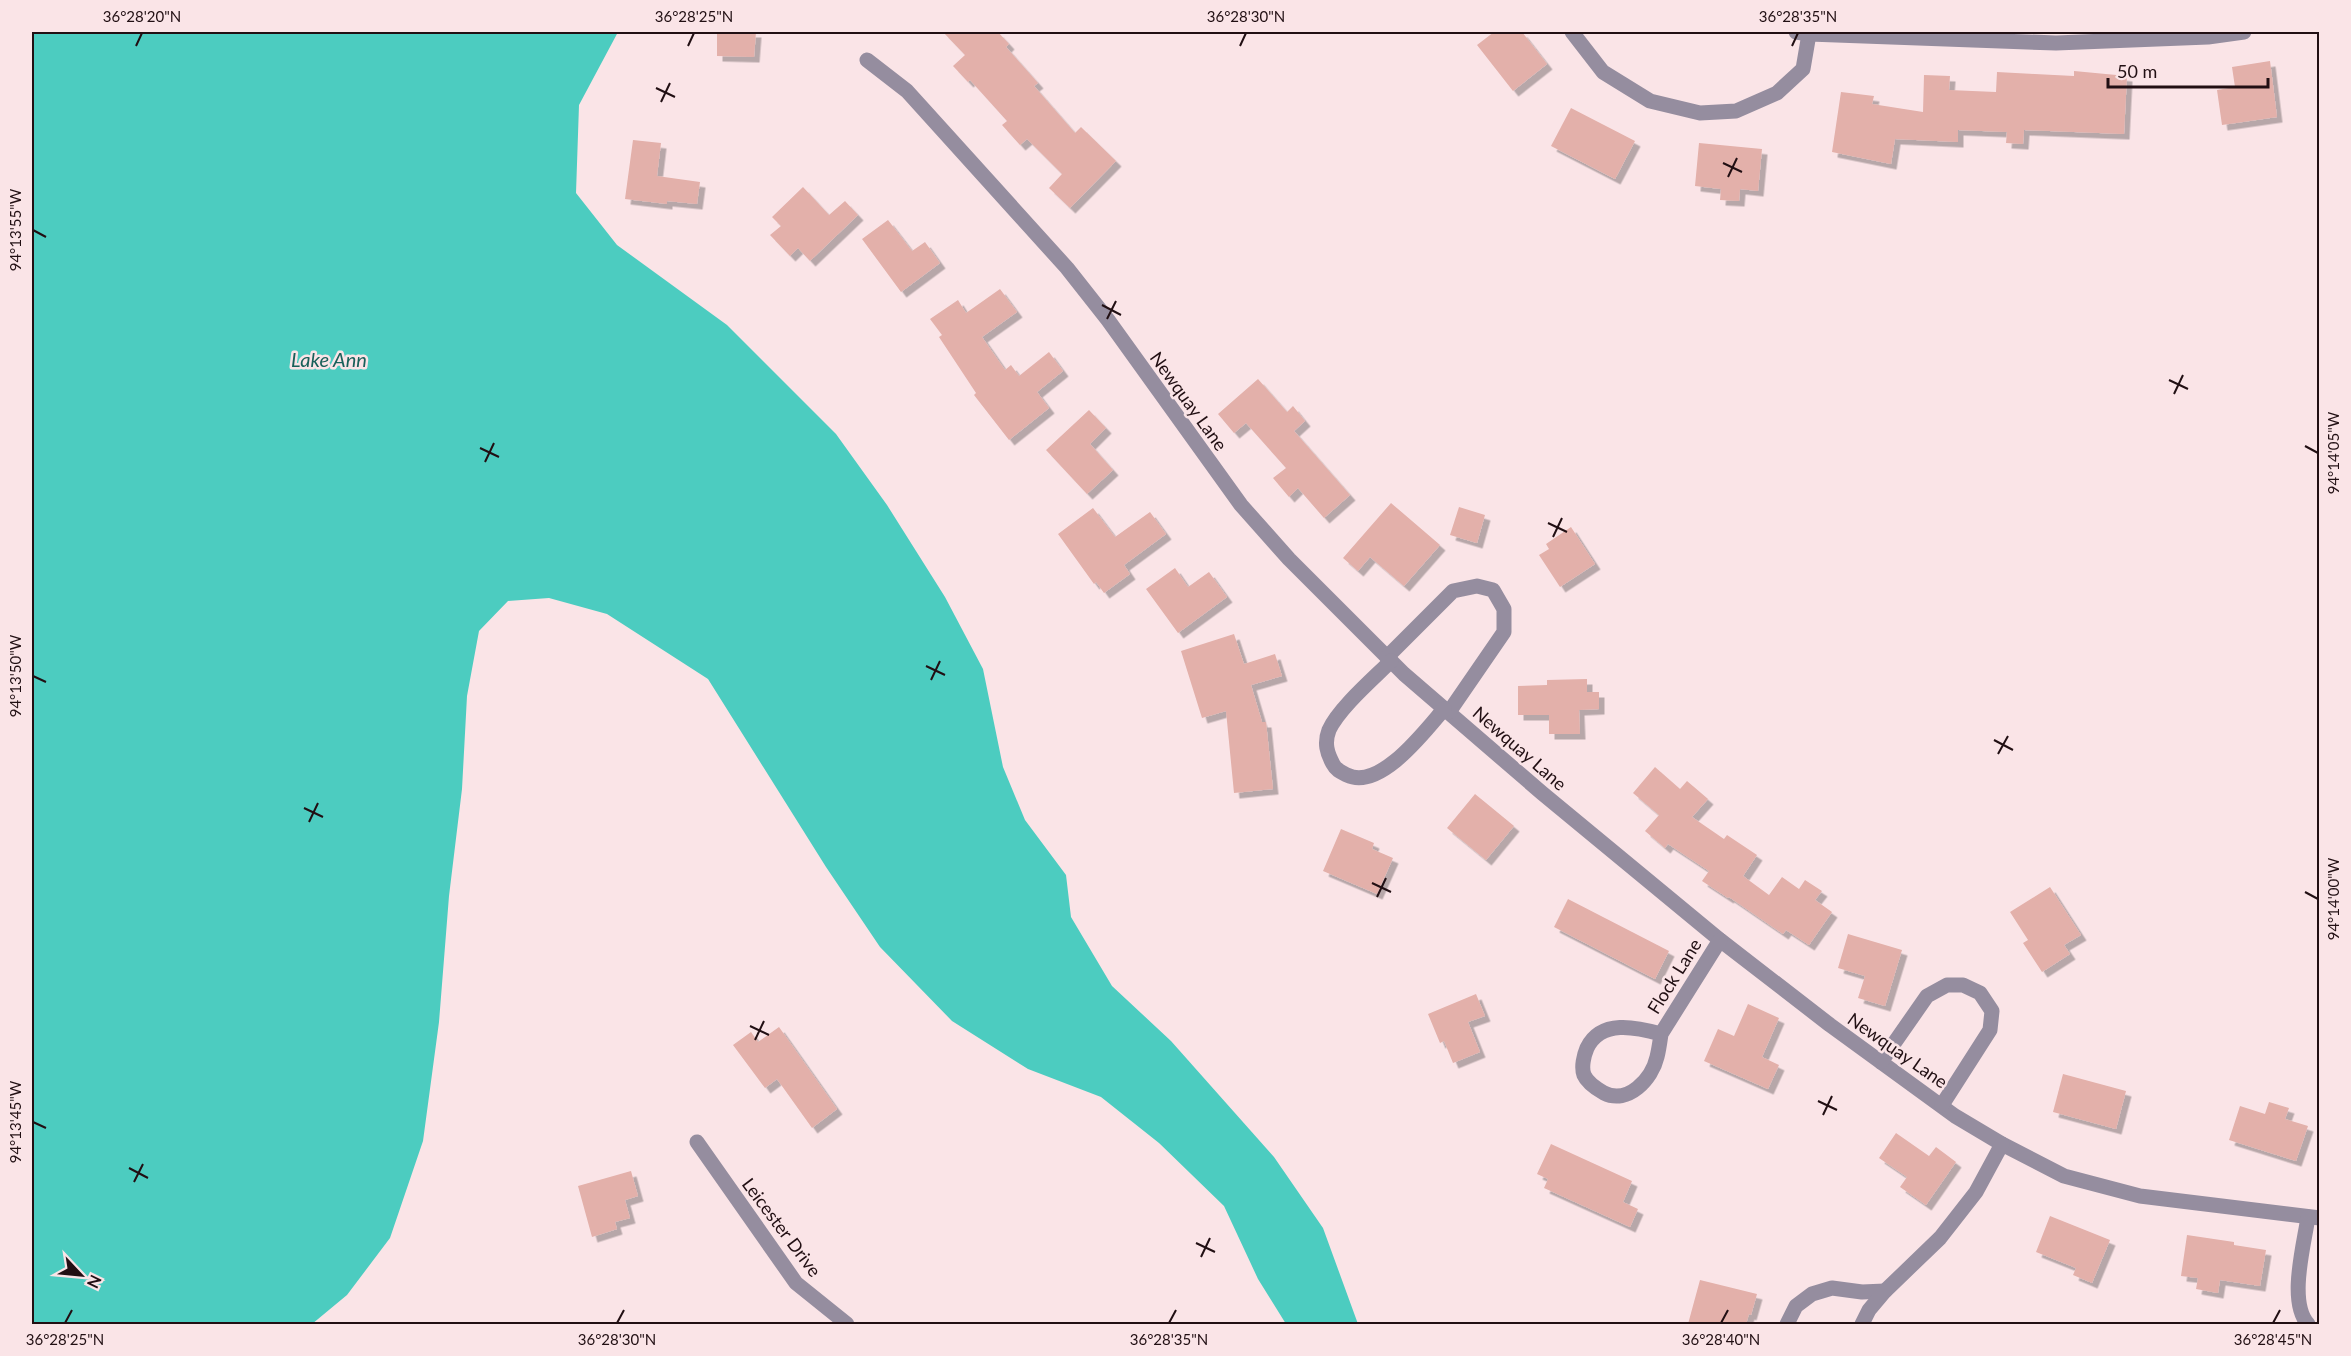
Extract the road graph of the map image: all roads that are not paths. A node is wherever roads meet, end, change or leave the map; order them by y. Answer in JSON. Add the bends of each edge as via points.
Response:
{"nodes":[{"id":1,"x":1572,"y":32,"type":"edge"},
{"id":2,"x":2244,"y":32,"type":"edge"},
{"id":3,"x":1803,"y":33,"type":"edge"},
{"id":4,"x":867,"y":60,"type":"dead end"},
{"id":5,"x":1389,"y":659,"type":"junction"},
{"id":6,"x":1446,"y":711,"type":"junction"},
{"id":7,"x":1720,"y":940,"type":"junction"},
{"id":8,"x":1661,"y":1034,"type":"junction"},
{"id":9,"x":1881,"y":1062,"type":"junction"},
{"id":10,"x":1942,"y":1105,"type":"junction"},
{"id":11,"x":697,"y":1142,"type":"dead end"},
{"id":12,"x":2002,"y":1144,"type":"junction"},
{"id":13,"x":2314,"y":1217,"type":"edge"},
{"id":14,"x":1885,"y":1291,"type":"junction"},
{"id":15,"x":847,"y":1324,"type":"edge"},
{"id":16,"x":1787,"y":1324,"type":"edge"},
{"id":17,"x":1862,"y":1324,"type":"edge"},
{"id":18,"x":2307,"y":1324,"type":"edge"}],
"edges":[{"from":1,"to":3,"type":"street","via":[[1603,72],[1650,101],[1700,113],[1736,111],[1777,93],[1803,69]]},
{"from":2,"to":3,"type":"street","via":[[2056,43]]},
{"from":4,"to":5,"type":"street","name":"Newquay Lane","via":[[907,91],[1038,234],[1108,320],[1241,505]]},
{"from":5,"to":6,"type":"street","name":"Newquay Lane"},
{"from":5,"to":6,"type":"street","via":[[1329,730],[1326,751],[1335,769],[1354,778],[1377,774]]},
{"from":5,"to":6,"type":"street","via":[[1454,591],[1477,586],[1493,590],[1504,609],[1504,632]]},
{"from":6,"to":7,"type":"street","name":"Newquay Lane"},
{"from":7,"to":8,"type":"street","name":"Flock Lane"},
{"from":7,"to":9,"type":"street","name":"Newquay Lane"},
{"from":8,"to":8,"type":"street","name":"Flock Lane","via":[[1636,1027],[1610,1028],[1592,1038],[1583,1056],[1584,1074],[1596,1089],[1612,1097],[1631,1094],[1647,1078],[1657,1059]]},
{"from":9,"to":10,"type":"street","name":"Newquay Lane"},
{"from":9,"to":10,"type":"street","via":[[1927,996],[1947,985],[1964,985],[1980,993],[1992,1011],[1990,1030]]},
{"from":10,"to":12,"type":"street","name":"Newquay Lane"},
{"from":11,"to":15,"type":"street","name":"Leicester Drive","via":[[796,1283]]},
{"from":12,"to":13,"type":"street","name":"Newquay Lane","via":[[2064,1176],[2140,1196]]},
{"from":12,"to":14,"type":"street","via":[[1987,1174],[1940,1238]]},
{"from":13,"to":18,"type":"street","via":[[2297,1296]]},
{"from":14,"to":16,"type":"street","via":[[1832,1288],[1812,1294],[1796,1306]]},
{"from":14,"to":17,"type":"street"}]}
